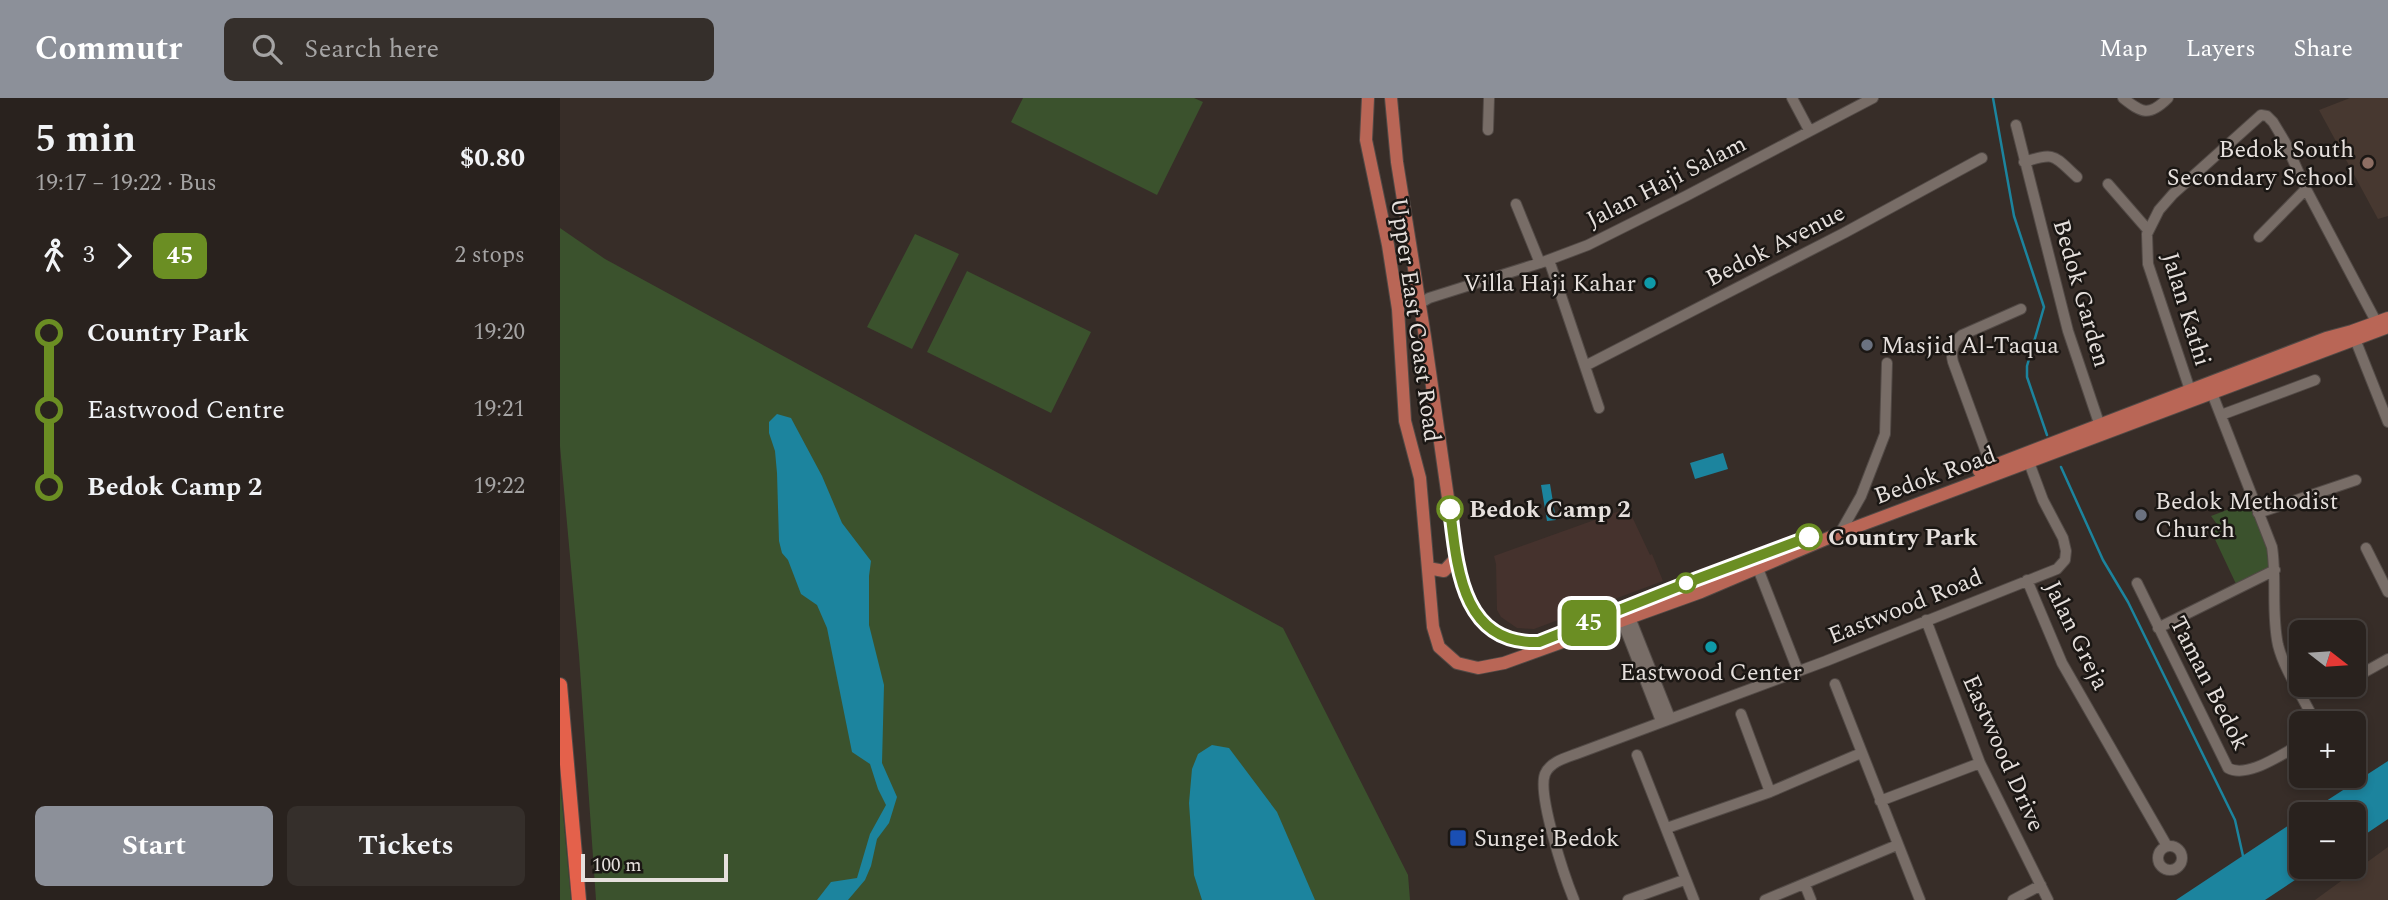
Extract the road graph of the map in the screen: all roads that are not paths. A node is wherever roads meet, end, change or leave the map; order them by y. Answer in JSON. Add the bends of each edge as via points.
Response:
{"nodes":[{"id":1,"x":1368,"y":98,"type":"edge"},
{"id":2,"x":1391,"y":98,"type":"edge"},
{"id":3,"x":1489,"y":98,"type":"edge"},
{"id":4,"x":1792,"y":98,"type":"edge"},
{"id":5,"x":1873,"y":98,"type":"edge"},
{"id":6,"x":2123,"y":98,"type":"edge"},
{"id":7,"x":2168,"y":98,"type":"edge"},
{"id":8,"x":1857,"y":102,"type":"edge"},
{"id":9,"x":2016,"y":125,"type":"dead end"},
{"id":10,"x":1488,"y":130,"type":"dead end"},
{"id":11,"x":1809,"y":130,"type":"junction"},
{"id":12,"x":1982,"y":158,"type":"dead end"},
{"id":13,"x":2024,"y":163,"type":"junction"},
{"id":14,"x":2077,"y":177,"type":"dead end"},
{"id":15,"x":2109,"y":184,"type":"dead end"},
{"id":16,"x":2306,"y":188,"type":"junction"},
{"id":17,"x":1516,"y":204,"type":"dead end"},
{"id":18,"x":2148,"y":230,"type":"junction"},
{"id":19,"x":2259,"y":237,"type":"dead end"},
{"id":20,"x":1545,"y":262,"type":"junction"},
{"id":21,"x":1419,"y":304,"type":"junction"},
{"id":22,"x":2021,"y":309,"type":"dead end"},
{"id":23,"x":2383,"y":324,"type":"edge"},
{"id":24,"x":2354,"y":335,"type":"junction"},
{"id":25,"x":1887,"y":363,"type":"dead end"},
{"id":26,"x":1585,"y":366,"type":"junction"},
{"id":27,"x":2315,"y":380,"type":"dead end"},
{"id":28,"x":2210,"y":388,"type":"junction"},
{"id":29,"x":2192,"y":396,"type":"junction"},
{"id":30,"x":1599,"y":408,"type":"dead end"},
{"id":31,"x":2221,"y":415,"type":"junction"},
{"id":32,"x":2388,"y":422,"type":"edge"},
{"id":33,"x":2102,"y":430,"type":"junction"},
{"id":34,"x":2028,"y":458,"type":"junction"},
{"id":35,"x":1993,"y":471,"type":"junction"},
{"id":36,"x":2356,"y":480,"type":"dead end"},
{"id":37,"x":2258,"y":513,"type":"junction"},
{"id":38,"x":1843,"y":527,"type":"junction"},
{"id":39,"x":2366,"y":548,"type":"dead end"},
{"id":40,"x":1456,"y":558,"type":"junction"},
{"id":41,"x":1756,"y":563,"type":"junction"},
{"id":42,"x":1428,"y":568,"type":"junction"},
{"id":43,"x":2275,"y":570,"type":"junction"},
{"id":44,"x":2027,"y":580,"type":"junction"},
{"id":45,"x":2137,"y":583,"type":"dead end"},
{"id":46,"x":2388,"y":592,"type":"edge"},
{"id":47,"x":1624,"y":614,"type":"junction"},
{"id":48,"x":1926,"y":620,"type":"junction"},
{"id":49,"x":2158,"y":628,"type":"junction"},
{"id":50,"x":1500,"y":635,"type":"joint"},
{"id":51,"x":2388,"y":659,"type":"edge"},
{"id":52,"x":1457,"y":663,"type":"joint"},
{"id":53,"x":1798,"y":671,"type":"junction"},
{"id":54,"x":2366,"y":671,"type":"edge"},
{"id":55,"x":560,"y":684,"type":"edge"},
{"id":56,"x":1835,"y":684,"type":"dead end"},
{"id":57,"x":2309,"y":711,"type":"edge"},
{"id":58,"x":1741,"y":714,"type":"dead end"},
{"id":59,"x":1666,"y":719,"type":"junction"},
{"id":60,"x":2289,"y":750,"type":"edge"},
{"id":61,"x":1861,"y":753,"type":"junction"},
{"id":62,"x":1637,"y":755,"type":"dead end"},
{"id":63,"x":1980,"y":763,"type":"junction"},
{"id":64,"x":1770,"y":792,"type":"junction"},
{"id":65,"x":1880,"y":801,"type":"junction"},
{"id":66,"x":1667,"y":828,"type":"junction"},
{"id":67,"x":1898,"y":845,"type":"junction"},
{"id":68,"x":2167,"y":846,"type":"dead end"},
{"id":69,"x":1684,"y":880,"type":"junction"},
{"id":70,"x":1805,"y":885,"type":"junction"},
{"id":71,"x":2041,"y":885,"type":"junction"},
{"id":72,"x":579,"y":900,"type":"edge"},
{"id":73,"x":1574,"y":900,"type":"edge"},
{"id":74,"x":1628,"y":900,"type":"edge"},
{"id":75,"x":1694,"y":900,"type":"edge"},
{"id":76,"x":1765,"y":900,"type":"edge"},
{"id":77,"x":1811,"y":900,"type":"edge"},
{"id":78,"x":1920,"y":900,"type":"edge"},
{"id":79,"x":2013,"y":900,"type":"edge"},
{"id":80,"x":2048,"y":900,"type":"edge"}],
"edges":[{"from":1,"to":42,"type":"main road","name":"Upper East Coast Road","via":[[1366,140],[1398,309],[1405,421],[1420,478]]},
{"from":2,"to":21,"type":"main road","name":"Upper East Coast Road","via":[[1396,162]]},
{"from":3,"to":10,"type":"street"},
{"from":4,"to":11,"type":"street"},
{"from":5,"to":8,"type":"street","name":"Jalan Haji Salam"},
{"from":6,"to":7,"type":"street","via":[[2145,112]]},
{"from":8,"to":11,"type":"street","name":"Jalan Haji Salam"},
{"from":9,"to":13,"type":"street","name":"Bedok Garden"},
{"from":11,"to":20,"type":"street","name":"Jalan Haji Salam","via":[[1670,205]]},
{"from":12,"to":26,"type":"street","name":"Bedok Avenue"},
{"from":13,"to":14,"type":"street","via":[[2050,155]]},
{"from":13,"to":33,"type":"street","name":"Bedok Garden","via":[[2068,331]]},
{"from":15,"to":18,"type":"street","name":"Jalan Kathi"},
{"from":16,"to":18,"type":"street","name":"Jalan Kathi","via":[[2277,128],[2262,115],[2173,194]]},
{"from":16,"to":19,"type":"street"},
{"from":16,"to":23,"type":"street"},
{"from":17,"to":20,"type":"street"},
{"from":18,"to":29,"type":"street","name":"Jalan Kathi","via":[[2148,264]]},
{"from":20,"to":21,"type":"street","name":"Jalan Haji Salam"},
{"from":20,"to":26,"type":"street"},
{"from":21,"to":40,"type":"main road","name":"Upper East Coast Road"},
{"from":22,"to":35,"type":"street","via":[[1966,333],[1952,351]]},
{"from":23,"to":24,"type":"main road","name":"Bedok Road"},
{"from":24,"to":28,"type":"main road","name":"Bedok Road","via":[[2326,338]]},
{"from":24,"to":32,"type":"street"},
{"from":25,"to":38,"type":"street","via":[[1885,434],[1861,496]]},
{"from":26,"to":30,"type":"street"},
{"from":27,"to":31,"type":"street"},
{"from":28,"to":29,"type":"main road","name":"Bedok Road"},
{"from":28,"to":31,"type":"street"},
{"from":29,"to":33,"type":"main road","name":"Bedok Road"},
{"from":31,"to":37,"type":"street"},
{"from":33,"to":34,"type":"main road","name":"Bedok Road"},
{"from":34,"to":35,"type":"main road","name":"Bedok Road"},
{"from":34,"to":44,"type":"street","name":"Jalan Greja","via":[[2066,555],[2057,569]]},
{"from":35,"to":38,"type":"main road","name":"Bedok Road"},
{"from":36,"to":37,"type":"street"},
{"from":37,"to":43,"type":"street","via":[[2272,547]]},
{"from":38,"to":41,"type":"main road","name":"Bedok Road"},
{"from":39,"to":46,"type":"street"},
{"from":40,"to":42,"type":"main road","via":[[1444,570]]},
{"from":40,"to":50,"type":"main road","name":"Upper East Coast Road","via":[[1477,617]]},
{"from":41,"to":47,"type":"main road","name":"Bedok Road","via":[[1706,575]]},
{"from":41,"to":53,"type":"street"},
{"from":42,"to":52,"type":"main road","name":"Upper East Coast Road","via":[[1435,638]]},
{"from":43,"to":49,"type":"street"},
{"from":43,"to":57,"type":"street","via":[[2278,642]]},
{"from":44,"to":48,"type":"street","name":"Eastwood Road"},
{"from":44,"to":68,"type":"street","name":"Jalan Greja","via":[[2062,663]]},
{"from":45,"to":49,"type":"street","name":"Taman Bedok"},
{"from":47,"to":50,"type":"main road","name":"Bedok Road","via":[[1539,642],[1516,642]]},
{"from":47,"to":52,"type":"main road","name":"Bedok Road","via":[[1504,663],[1478,668]]},
{"from":47,"to":59,"type":"street"},
{"from":48,"to":53,"type":"street","name":"Eastwood Road"},
{"from":48,"to":63,"type":"street","name":"Eastwood Drive"},
{"from":49,"to":60,"type":"street","name":"Taman Bedok","via":[[2228,768],[2250,769]]},
{"from":51,"to":54,"type":"street"},
{"from":53,"to":59,"type":"street","name":"Eastwood Road"},
{"from":55,"to":72,"type":"highway"},
{"from":56,"to":61,"type":"street"},
{"from":58,"to":64,"type":"street"},
{"from":59,"to":73,"type":"street","name":"Eastwood Road","via":[[1562,759],[1546,772],[1543,785],[1555,841]]},
{"from":61,"to":64,"type":"street"},
{"from":61,"to":65,"type":"street"},
{"from":62,"to":66,"type":"street"},
{"from":63,"to":65,"type":"street"},
{"from":63,"to":71,"type":"street","name":"Eastwood Drive"},
{"from":64,"to":66,"type":"street"},
{"from":65,"to":67,"type":"street"},
{"from":66,"to":69,"type":"street"},
{"from":67,"to":70,"type":"street"},
{"from":67,"to":78,"type":"street"},
{"from":69,"to":74,"type":"street"},
{"from":69,"to":75,"type":"street"},
{"from":70,"to":76,"type":"street"},
{"from":70,"to":77,"type":"street"},
{"from":71,"to":79,"type":"street"},
{"from":71,"to":80,"type":"street","name":"Eastwood Drive"}]}
